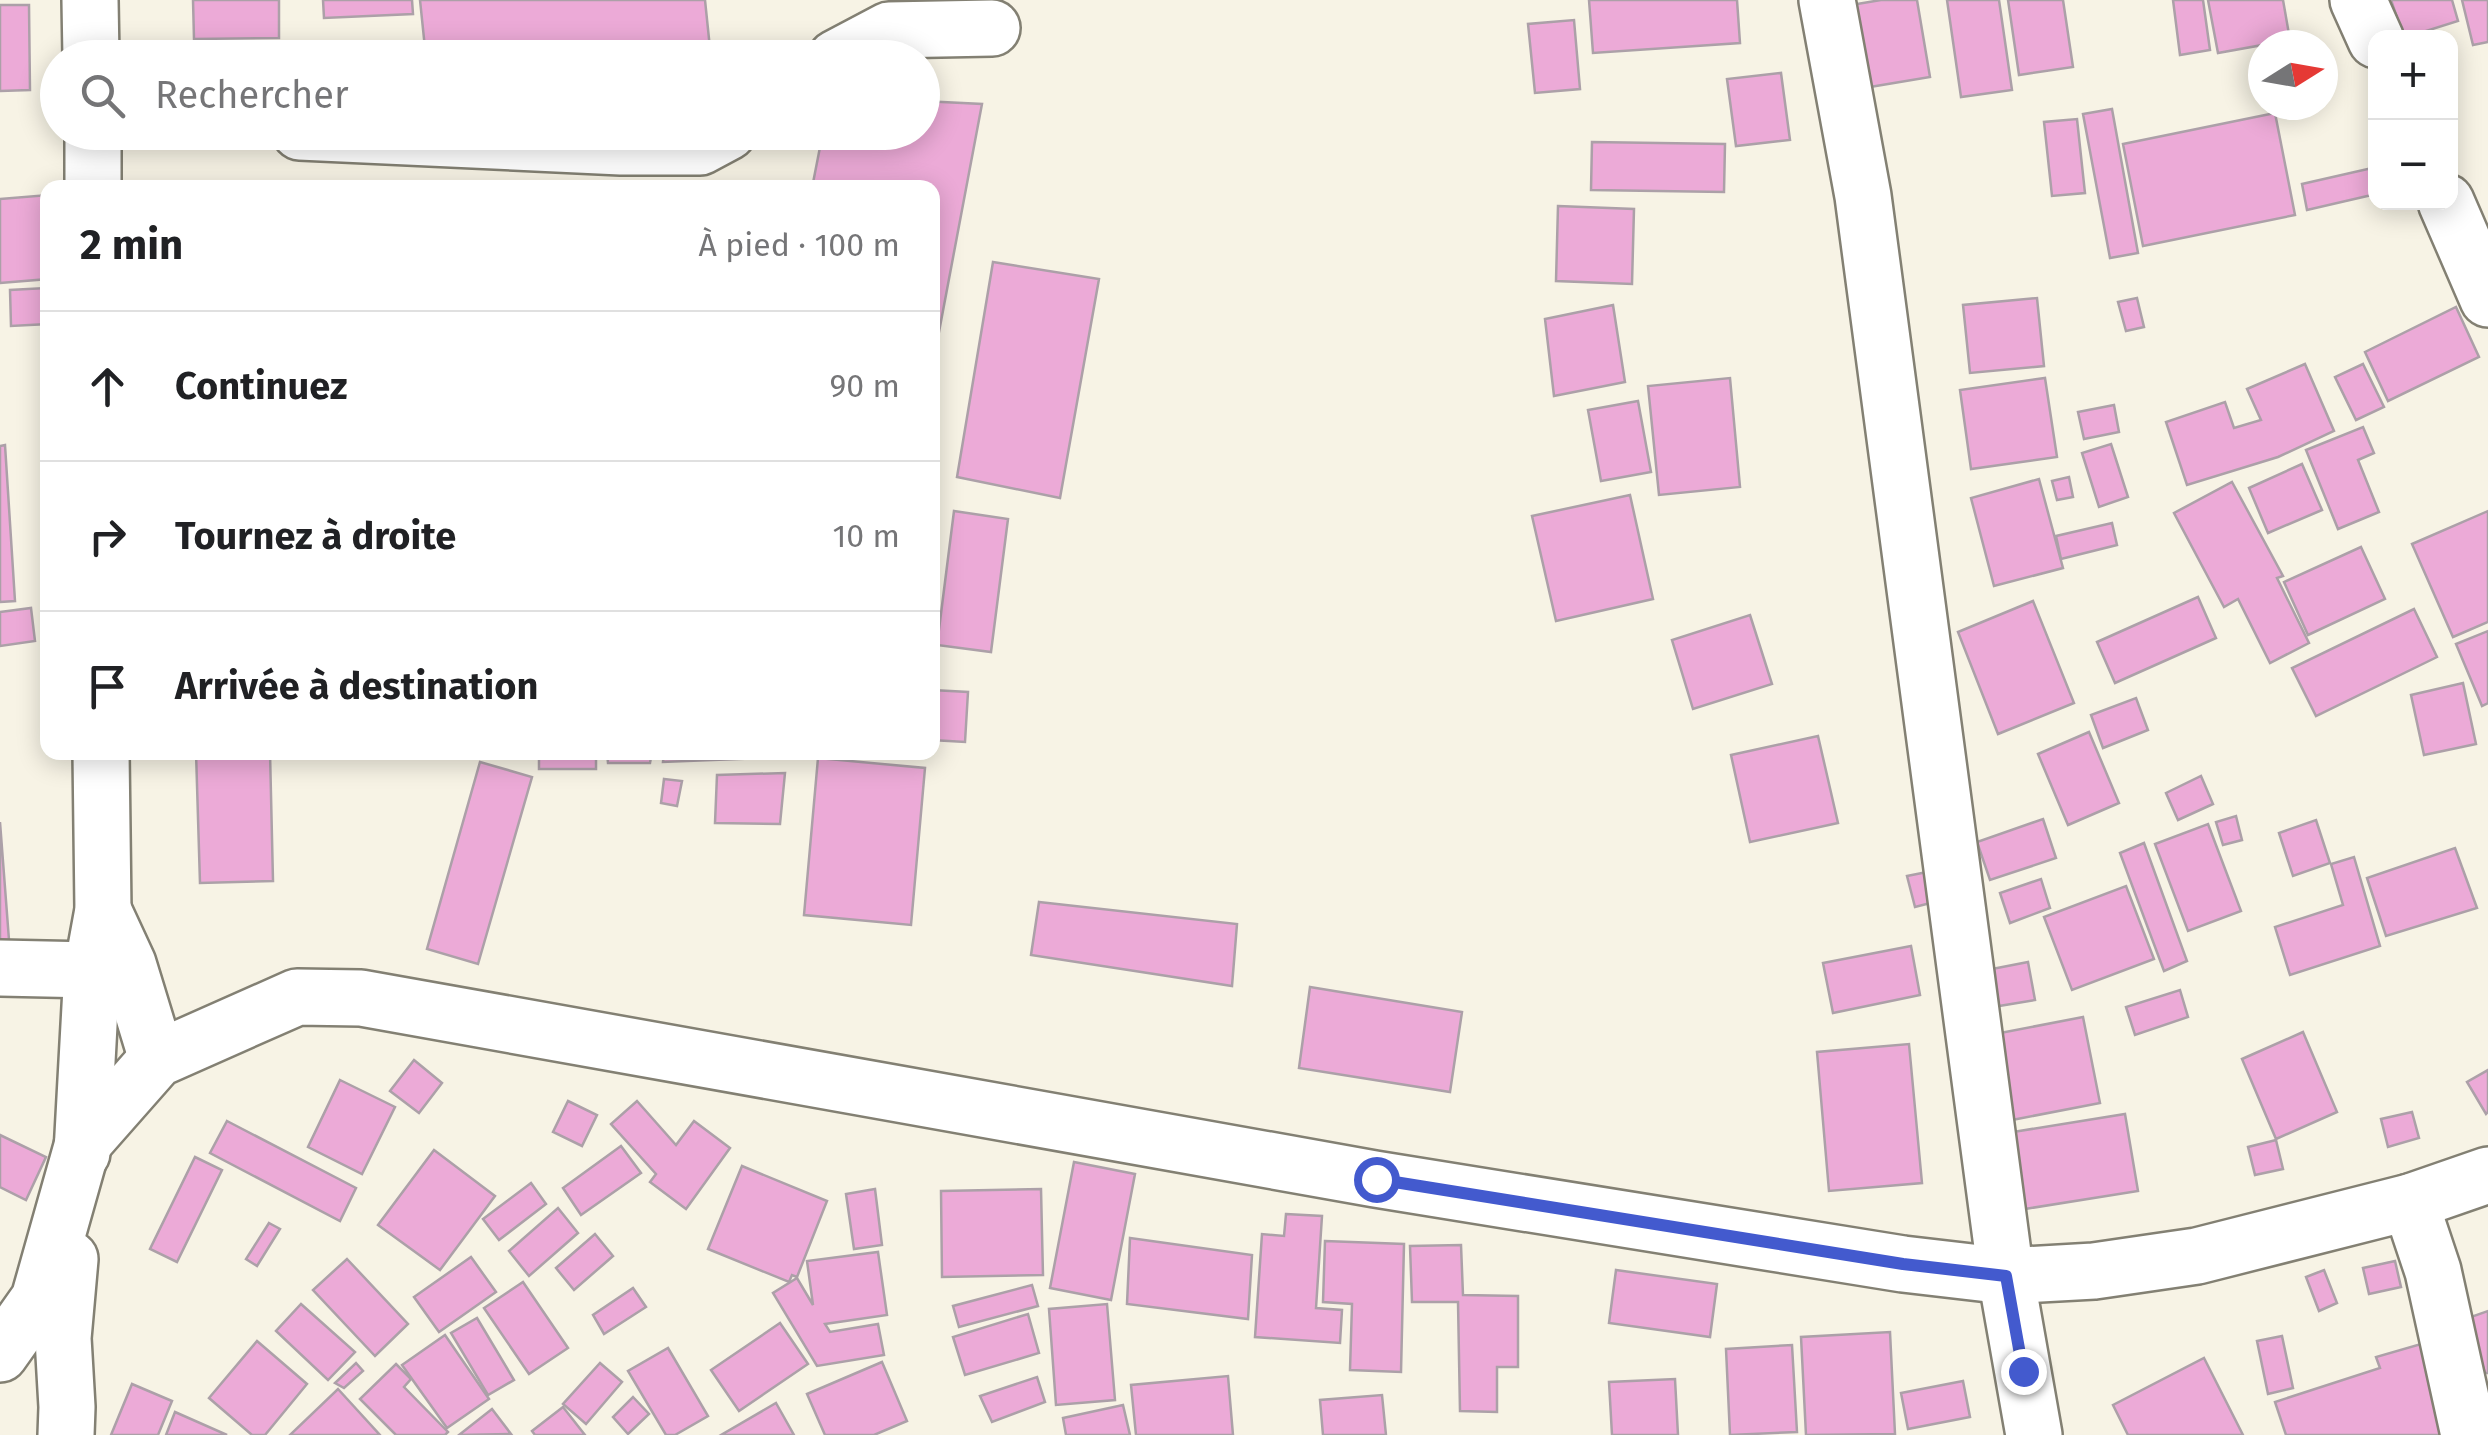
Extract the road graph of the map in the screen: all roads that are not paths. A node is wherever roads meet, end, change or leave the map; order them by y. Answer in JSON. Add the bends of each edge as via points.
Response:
{"nodes":[{"id":1,"x":90,"y":0,"type":"edge"},
{"id":2,"x":1826,"y":0,"type":"edge"},
{"id":3,"x":2358,"y":0,"type":"edge"},
{"id":4,"x":992,"y":28,"type":"dead end"},
{"id":5,"x":2372,"y":30,"type":"edge"},
{"id":6,"x":91,"y":40,"type":"edge"},
{"id":7,"x":870,"y":40,"type":"edge"},
{"id":8,"x":93,"y":150,"type":"edge"},
{"id":9,"x":94,"y":180,"type":"edge"},
{"id":10,"x":2449,"y":210,"type":"edge"},
{"id":11,"x":2488,"y":299,"type":"edge"},
{"id":12,"x":102,"y":760,"type":"edge"},
{"id":13,"x":103,"y":910,"type":"junction"},
{"id":14,"x":0,"y":968,"type":"edge"},
{"id":15,"x":92,"y":970,"type":"junction"},
{"id":16,"x":157,"y":1059,"type":"junction"},
{"id":17,"x":83,"y":1143,"type":"junction"},
{"id":18,"x":2488,"y":1174,"type":"edge"},
{"id":19,"x":2410,"y":1202,"type":"junction"},
{"id":20,"x":2006,"y":1276,"type":"junction"},
{"id":21,"x":0,"y":1354,"type":"edge"},
{"id":22,"x":66,"y":1435,"type":"edge"},
{"id":23,"x":2034,"y":1435,"type":"edge"},
{"id":24,"x":2469,"y":1435,"type":"edge"}],
"edges":[{"from":1,"to":6,"type":"street"},
{"from":2,"to":20,"type":"street","via":[[1866,215]]},
{"from":3,"to":5,"type":"street"},
{"from":4,"to":7,"type":"street","via":[[889,30]]},
{"from":8,"to":9,"type":"street"},
{"from":10,"to":11,"type":"street"},
{"from":12,"to":13,"type":"street"},
{"from":13,"to":15,"type":"street"},
{"from":13,"to":16,"type":"street","via":[[128,964]]},
{"from":14,"to":15,"type":"street"},
{"from":15,"to":17,"type":"street"},
{"from":16,"to":17,"type":"street"},
{"from":16,"to":20,"type":"street","via":[[297,998],[362,998],[1376,1179]]},
{"from":17,"to":21,"type":"street","via":[[38,1299]]},
{"from":17,"to":22,"type":"street","via":[[62,1338]]},
{"from":18,"to":19,"type":"street"},
{"from":19,"to":20,"type":"street","via":[[2197,1256]]},
{"from":19,"to":24,"type":"street","via":[[2433,1270]]},
{"from":20,"to":23,"type":"street"}]}
